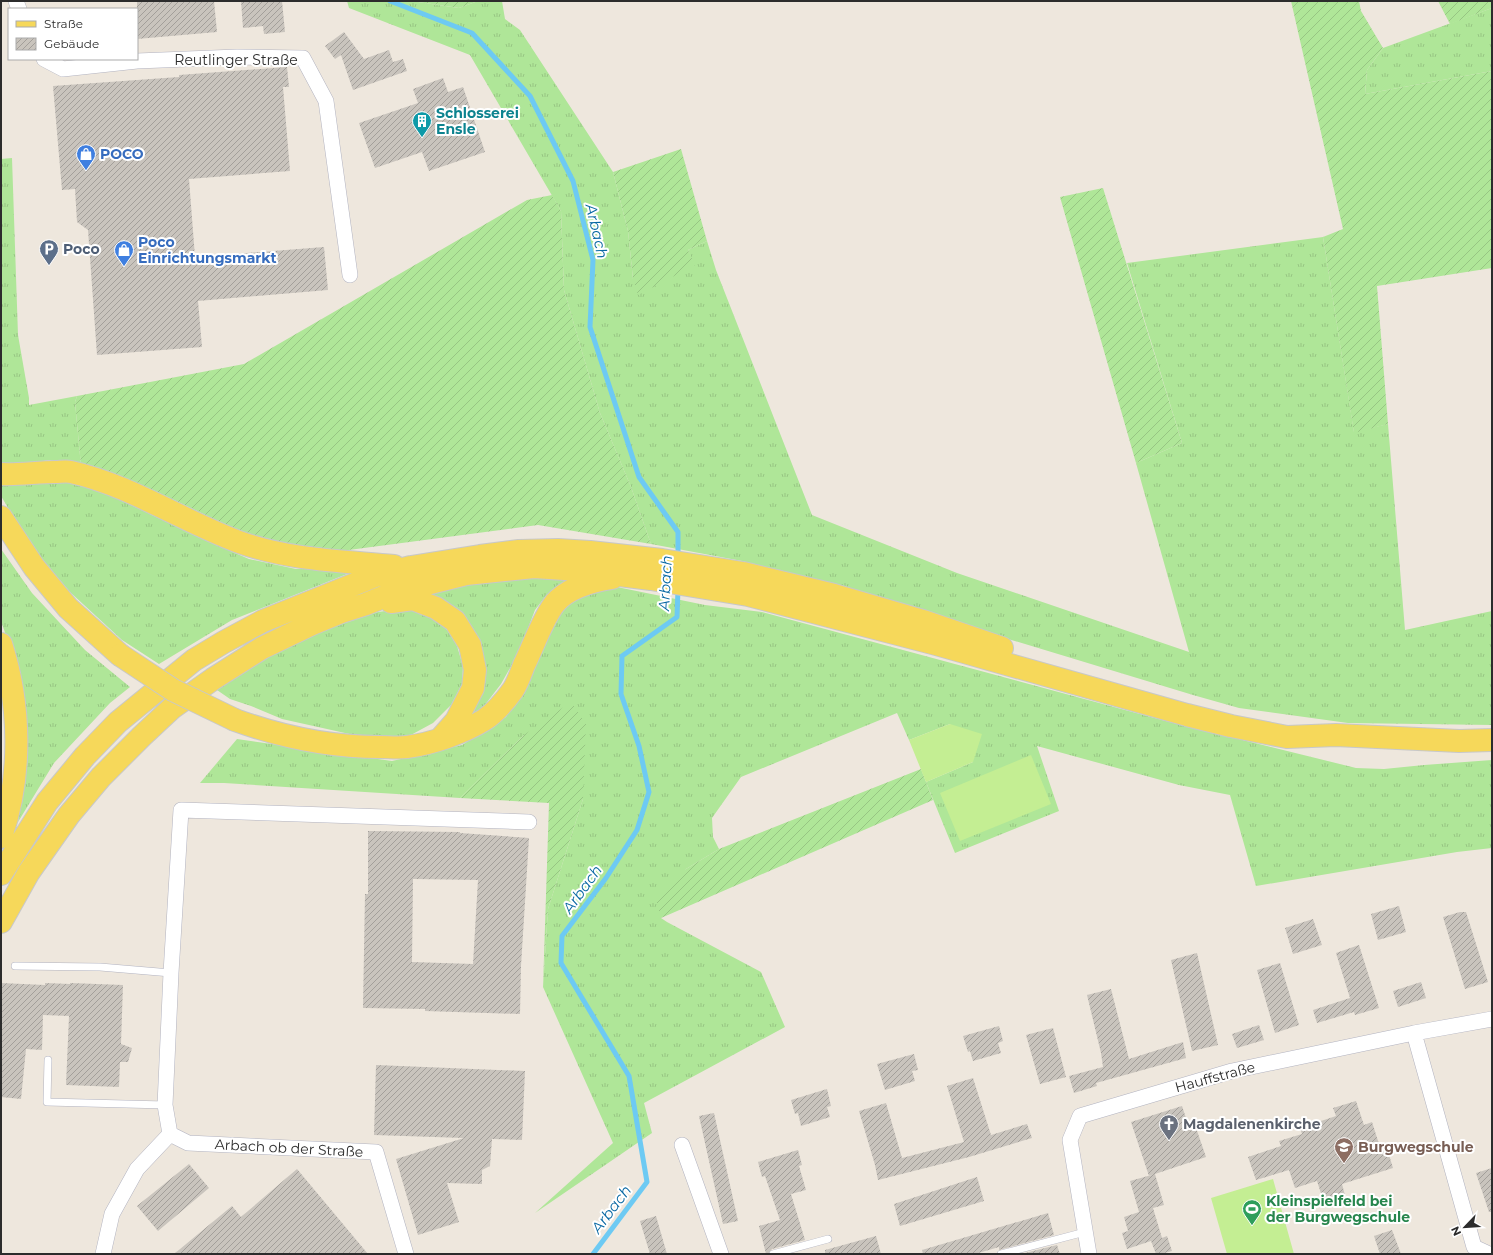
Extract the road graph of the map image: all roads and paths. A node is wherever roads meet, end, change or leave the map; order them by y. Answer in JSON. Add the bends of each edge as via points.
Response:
{"nodes":[{"id":1,"x":46,"y":60,"type":"edge"},
{"id":2,"x":350,"y":275,"type":"dead end"},
{"id":3,"x":1,"y":474,"type":"edge"},
{"id":4,"x":1,"y":516,"type":"edge"},
{"id":5,"x":412,"y":567,"type":"junction"},
{"id":6,"x":625,"y":576,"type":"junction"},
{"id":7,"x":366,"y":604,"type":"junction"},
{"id":8,"x":1,"y":644,"type":"edge"},
{"id":9,"x":1336,"y":735,"type":"junction"},
{"id":10,"x":438,"y":740,"type":"junction"},
{"id":11,"x":1492,"y":740,"type":"edge"},
{"id":12,"x":529,"y":822,"type":"dead end"},
{"id":13,"x":1,"y":837,"type":"edge"},
{"id":14,"x":1,"y":874,"type":"edge"},
{"id":15,"x":1,"y":922,"type":"edge"},
{"id":16,"x":15,"y":966,"type":"dead end"},
{"id":17,"x":171,"y":973,"type":"junction"},
{"id":18,"x":1492,"y":1019,"type":"edge"},
{"id":19,"x":1414,"y":1033,"type":"junction"},
{"id":20,"x":48,"y":1060,"type":"dead end"},
{"id":21,"x":165,"y":1104,"type":"junction"},
{"id":22,"x":170,"y":1134,"type":"junction"},
{"id":23,"x":682,"y":1145,"type":"dead end"},
{"id":24,"x":1085,"y":1232,"type":"junction"},
{"id":25,"x":828,"y":1238,"type":"dead end"},
{"id":26,"x":103,"y":1254,"type":"edge"},
{"id":27,"x":406,"y":1254,"type":"edge"},
{"id":28,"x":721,"y":1254,"type":"edge"},
{"id":29,"x":773,"y":1254,"type":"edge"},
{"id":30,"x":1001,"y":1254,"type":"edge"},
{"id":31,"x":1089,"y":1254,"type":"edge"},
{"id":32,"x":1489,"y":1254,"type":"edge"}],
"edges":[{"from":1,"to":2,"type":"street","name":"Reutlinger Straße","via":[[63,69],[137,61],[237,57],[302,58],[326,101]]},
{"from":3,"to":5,"type":"main road","via":[[69,472],[115,486],[239,542],[277,553],[312,560]]},
{"from":4,"to":10,"type":"main road","bridge":true,"via":[[34,567],[68,608],[120,655],[173,690],[235,720],[267,732],[322,743],[407,747]]},
{"from":5,"to":9,"type":"main road","via":[[519,551],[558,550],[662,560],[743,573],[834,595],[1071,672],[1219,710]]},
{"from":5,"to":14,"type":"main road","via":[[375,576],[262,621],[194,660],[118,722],[85,756],[47,802]]},
{"from":6,"to":7,"type":"main road","via":[[534,567],[466,574],[398,591]]},
{"from":6,"to":9,"type":"main road","via":[[748,595],[922,640],[1231,726],[1287,737]]},
{"from":6,"to":10,"type":"main road","via":[[594,581],[572,590],[556,602],[546,617],[514,688],[500,706],[484,720]]},
{"from":7,"to":10,"type":"main road","via":[[413,599],[436,608],[454,621],[470,644],[476,670],[472,688],[456,720]]},
{"from":7,"to":15,"type":"main road","via":[[312,624],[262,648],[172,708],[100,777],[69,815],[29,872]]},
{"from":8,"to":13,"type":"main road","via":[[12,687],[16,749],[10,804]]},
{"from":9,"to":11,"type":"main road","via":[[1459,741]]},
{"from":12,"to":17,"type":"street","via":[[181,810]]},
{"from":16,"to":17,"type":"lane","via":[[100,967]]},
{"from":17,"to":21,"type":"street"},
{"from":18,"to":19,"type":"street","name":"Hauffstraße"},
{"from":19,"to":24,"type":"street","name":"Hauffstraße","via":[[1232,1071],[1080,1116],[1070,1140]]},
{"from":19,"to":32,"type":"street","via":[[1474,1247]]},
{"from":20,"to":21,"type":"lane","via":[[47,1102]]},
{"from":21,"to":22,"type":"street"},
{"from":22,"to":26,"type":"street","via":[[133,1175],[112,1214]]},
{"from":22,"to":27,"type":"street","name":"Arbach ob der Straße","via":[[188,1143],[376,1152]]},
{"from":23,"to":28,"type":"street"},
{"from":24,"to":30,"type":"lane"},
{"from":24,"to":31,"type":"street","name":"Hauffstraße"},
{"from":25,"to":29,"type":"lane"}]}
